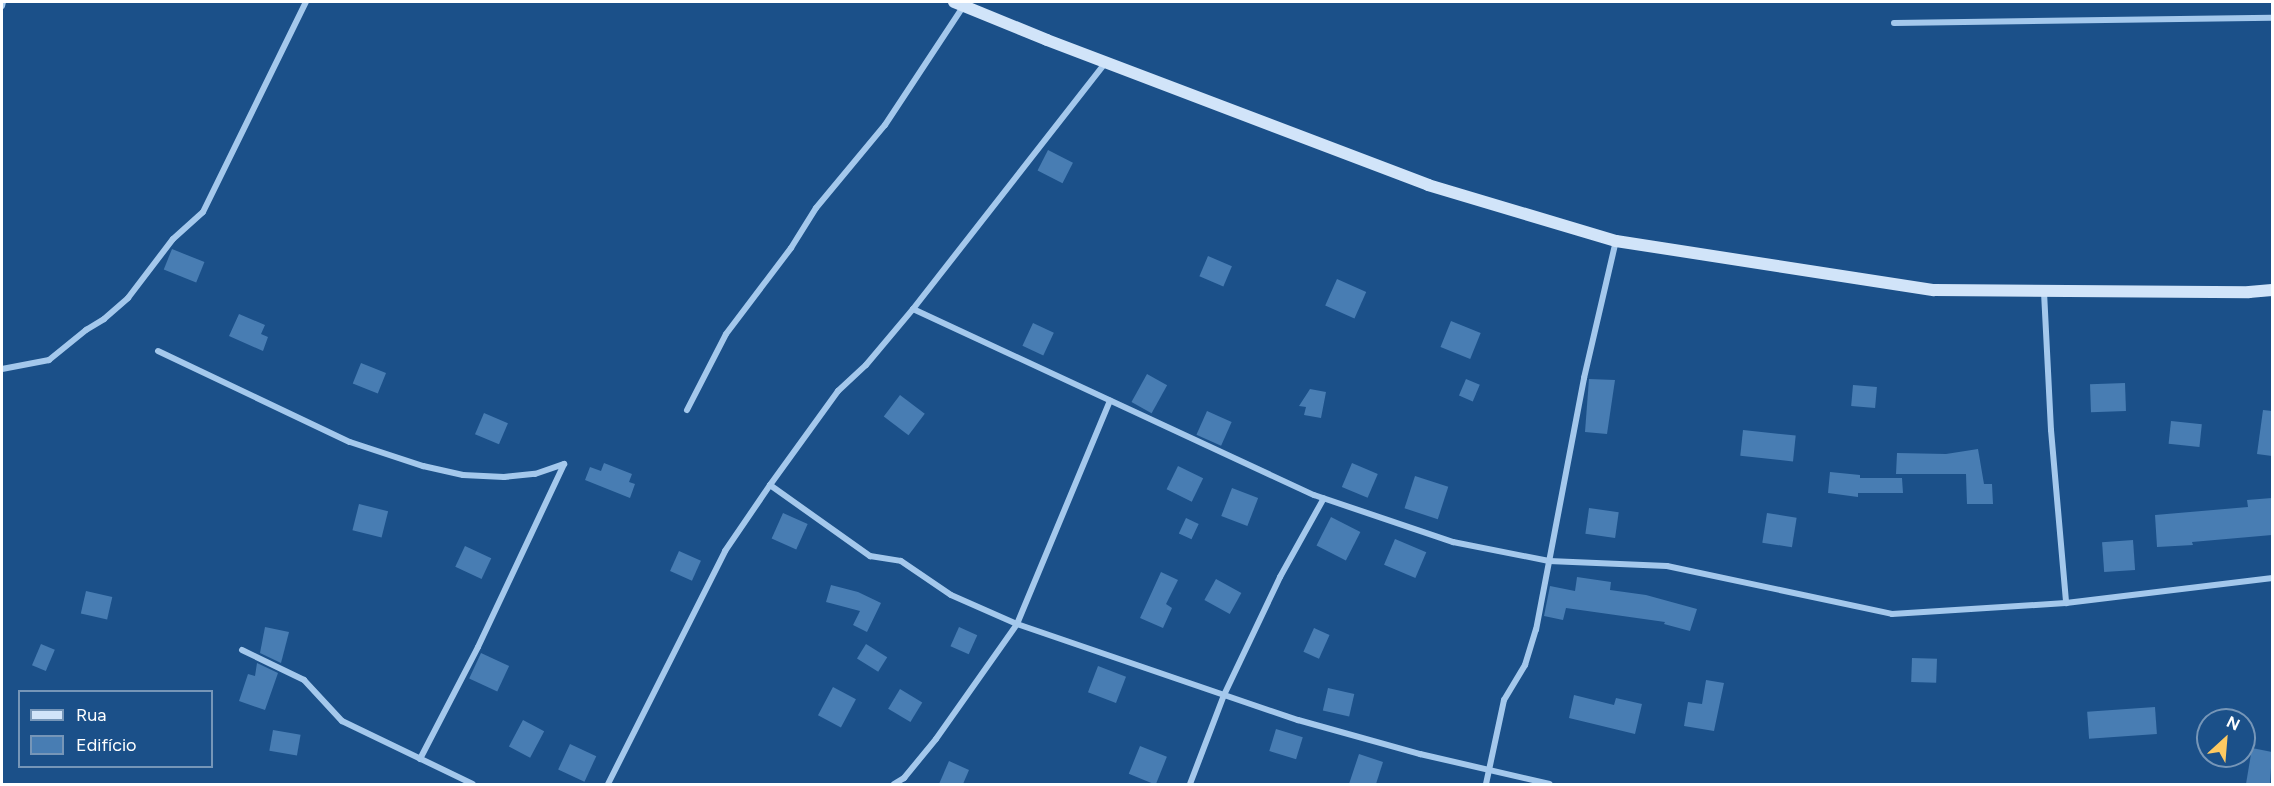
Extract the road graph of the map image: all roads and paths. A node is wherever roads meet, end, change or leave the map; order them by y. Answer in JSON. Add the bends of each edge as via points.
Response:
{"nodes":[{"id":1,"x":306,"y":2,"type":"edge"},
{"id":2,"x":960,"y":3,"type":"edge"},
{"id":3,"x":2272,"y":18,"type":"edge"},
{"id":4,"x":1894,"y":23,"type":"dead end"},
{"id":5,"x":1107,"y":61,"type":"junction"},
{"id":6,"x":1616,"y":241,"type":"junction"},
{"id":7,"x":2272,"y":290,"type":"edge"},
{"id":8,"x":2044,"y":292,"type":"junction"},
{"id":9,"x":913,"y":309,"type":"junction"},
{"id":10,"x":158,"y":351,"type":"dead end"},
{"id":11,"x":2,"y":369,"type":"edge"},
{"id":12,"x":1110,"y":401,"type":"junction"},
{"id":13,"x":687,"y":410,"type":"dead end"},
{"id":14,"x":770,"y":485,"type":"junction"},
{"id":15,"x":1324,"y":498,"type":"junction"},
{"id":16,"x":1549,"y":561,"type":"junction"},
{"id":17,"x":2272,"y":578,"type":"edge"},
{"id":18,"x":2066,"y":603,"type":"junction"},
{"id":19,"x":1017,"y":624,"type":"junction"},
{"id":20,"x":242,"y":650,"type":"dead end"},
{"id":21,"x":1224,"y":695,"type":"junction"},
{"id":22,"x":420,"y":759,"type":"junction"},
{"id":23,"x":1489,"y":769,"type":"junction"},
{"id":24,"x":473,"y":784,"type":"edge"},
{"id":25,"x":608,"y":784,"type":"edge"},
{"id":26,"x":894,"y":784,"type":"edge"},
{"id":27,"x":1190,"y":784,"type":"edge"},
{"id":28,"x":1486,"y":784,"type":"edge"},
{"id":29,"x":1550,"y":784,"type":"edge"}],
"edges":[{"from":1,"to":11,"type":"street","via":[[203,212],[173,239],[128,298],[104,319],[49,360]]},
{"from":2,"to":5,"type":"main road"},
{"from":2,"to":13,"type":"street","via":[[885,125],[822,201],[726,334]]},
{"from":3,"to":4,"type":"street"},
{"from":5,"to":6,"type":"main road","via":[[1428,185]]},
{"from":5,"to":9,"type":"street"},
{"from":6,"to":8,"type":"main road","via":[[1934,290]]},
{"from":6,"to":16,"type":"street","via":[[1598,312]]},
{"from":7,"to":8,"type":"main road"},
{"from":8,"to":18,"type":"street"},
{"from":9,"to":12,"type":"street"},
{"from":9,"to":14,"type":"street","via":[[866,365],[838,391]]},
{"from":10,"to":22,"type":"street","via":[[350,442],[423,466],[463,475],[504,477],[535,474],[564,464]]},
{"from":12,"to":15,"type":"street"},
{"from":12,"to":19,"type":"street"},
{"from":14,"to":19,"type":"street","via":[[870,556],[901,561],[951,595]]},
{"from":14,"to":25,"type":"street","via":[[725,551]]},
{"from":15,"to":16,"type":"street","via":[[1453,542]]},
{"from":15,"to":21,"type":"street","via":[[1280,577]]},
{"from":16,"to":18,"type":"street","via":[[1667,566],[1892,614]]},
{"from":16,"to":23,"type":"street","via":[[1536,630],[1525,665],[1504,700]]},
{"from":17,"to":18,"type":"street"},
{"from":19,"to":21,"type":"street"},
{"from":19,"to":26,"type":"street","via":[[936,739],[904,778]]},
{"from":20,"to":22,"type":"street","via":[[304,680],[342,721]]},
{"from":21,"to":23,"type":"street","via":[[1298,720]]},
{"from":21,"to":27,"type":"street"},
{"from":22,"to":24,"type":"street"},
{"from":23,"to":28,"type":"street"},
{"from":23,"to":29,"type":"street"}]}
